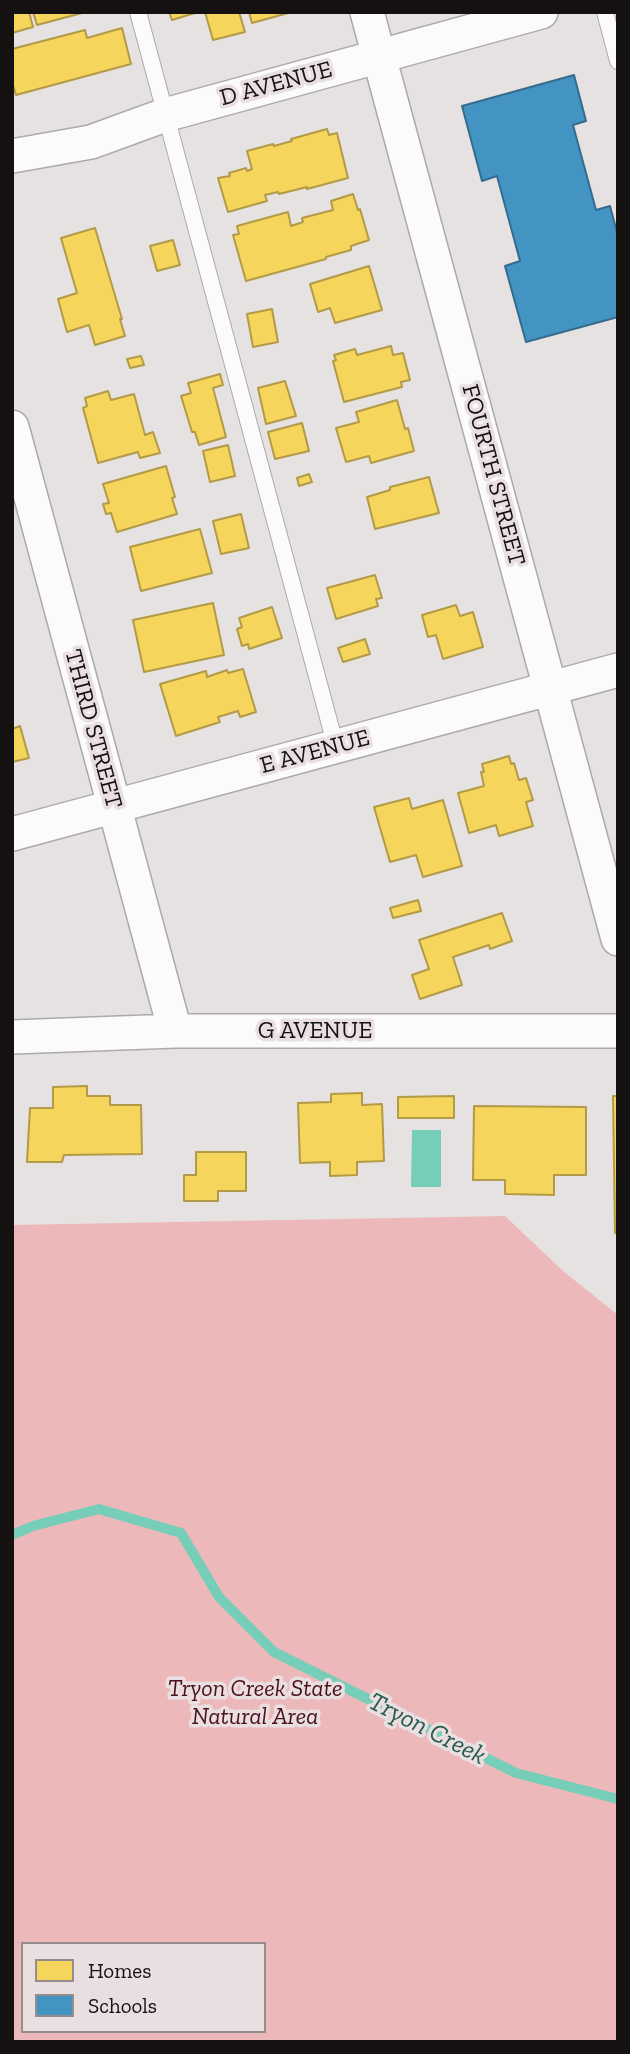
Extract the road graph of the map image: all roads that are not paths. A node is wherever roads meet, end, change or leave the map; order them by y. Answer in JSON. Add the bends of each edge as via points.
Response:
{"nodes":[{"id":1,"x":138,"y":12,"type":"edge"},
{"id":2,"x":367,"y":12,"type":"edge"},
{"id":3,"x":541,"y":12,"type":"edge"},
{"id":4,"x":605,"y":12,"type":"edge"},
{"id":5,"x":379,"y":55,"type":"junction"},
{"id":6,"x":618,"y":61,"type":"edge"},
{"id":7,"x":165,"y":115,"type":"junction"},
{"id":8,"x":12,"y":156,"type":"edge"},
{"id":9,"x":12,"y":426,"type":"edge"},
{"id":10,"x":618,"y":670,"type":"edge"},
{"id":11,"x":550,"y":688,"type":"junction"},
{"id":12,"x":336,"y":747,"type":"junction"},
{"id":13,"x":114,"y":807,"type":"junction"},
{"id":14,"x":12,"y":834,"type":"edge"},
{"id":15,"x":618,"y":939,"type":"edge"},
{"id":16,"x":175,"y":1031,"type":"junction"},
{"id":17,"x":618,"y":1031,"type":"edge"},
{"id":18,"x":12,"y":1037,"type":"edge"}],
"edges":[{"from":1,"to":7,"type":"lane"},
{"from":2,"to":5,"type":"street","name":"FOURTH STREET"},
{"from":3,"to":5,"type":"street","name":"D AVENUE"},
{"from":4,"to":6,"type":"lane"},
{"from":5,"to":7,"type":"street","name":"D AVENUE"},
{"from":5,"to":11,"type":"street","name":"FOURTH STREET"},
{"from":7,"to":8,"type":"street","name":"D AVENUE","via":[[91,142]]},
{"from":7,"to":12,"type":"lane"},
{"from":9,"to":13,"type":"street","name":"THIRD STREET"},
{"from":10,"to":11,"type":"street","name":"E AVENUE"},
{"from":11,"to":12,"type":"street","name":"E AVENUE"},
{"from":11,"to":15,"type":"street","name":"FOURTH STREET"},
{"from":12,"to":13,"type":"street","name":"E AVENUE"},
{"from":13,"to":14,"type":"street","name":"E AVENUE"},
{"from":13,"to":16,"type":"street","name":"THIRD STREET"},
{"from":16,"to":17,"type":"street","name":"G AVENUE"},
{"from":16,"to":18,"type":"street","name":"G AVENUE"}]}
